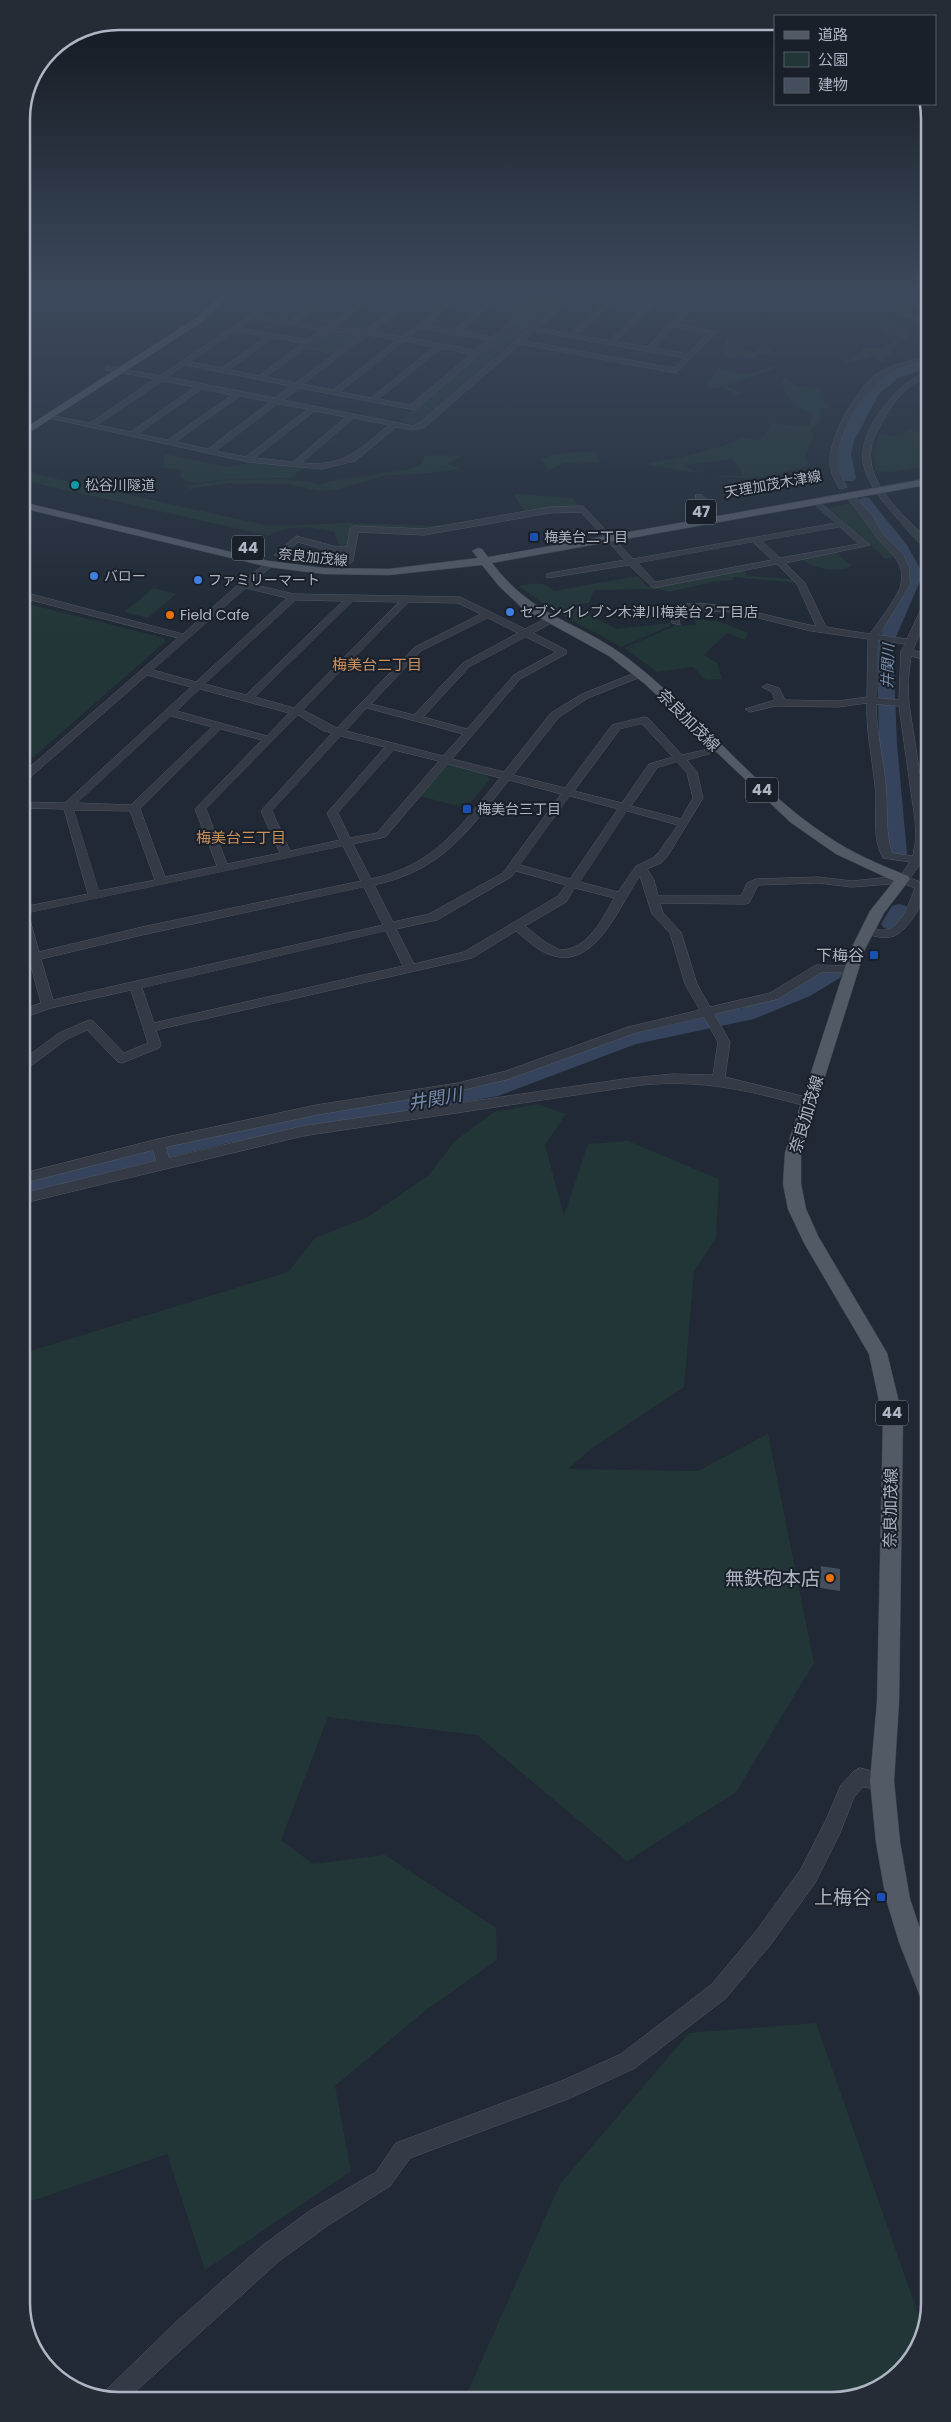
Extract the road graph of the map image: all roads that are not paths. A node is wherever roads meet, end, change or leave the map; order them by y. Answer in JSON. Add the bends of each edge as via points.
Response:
{"nodes":[{"id":1,"x":49,"y":406,"type":"edge"},
{"id":2,"x":66,"y":406,"type":"edge"},
{"id":3,"x":121,"y":406,"type":"edge"},
{"id":4,"x":173,"y":406,"type":"edge"},
{"id":5,"x":221,"y":406,"type":"edge"},
{"id":6,"x":268,"y":406,"type":"edge"},
{"id":7,"x":300,"y":406,"type":"edge"},
{"id":8,"x":402,"y":406,"type":"edge"},
{"id":9,"x":414,"y":406,"type":"edge"},
{"id":10,"x":445,"y":406,"type":"edge"},
{"id":11,"x":857,"y":406,"type":"edge"},
{"id":12,"x":888,"y":406,"type":"edge"},
{"id":13,"x":314,"y":409,"type":"junction"},
{"id":14,"x":352,"y":416,"type":"junction"},
{"id":15,"x":49,"y":417,"type":"junction"},
{"id":16,"x":30,"y":418,"type":"edge"},
{"id":17,"x":394,"y":425,"type":"junction"},
{"id":18,"x":91,"y":426,"type":"junction"},
{"id":19,"x":30,"y":429,"type":"edge"},
{"id":20,"x":132,"y":435,"type":"junction"},
{"id":21,"x":170,"y":443,"type":"junction"},
{"id":22,"x":209,"y":452,"type":"junction"},
{"id":23,"x":248,"y":460,"type":"junction"},
{"id":24,"x":294,"y":465,"type":"junction"},
{"id":25,"x":921,"y":473,"type":"edge"},
{"id":26,"x":921,"y":482,"type":"edge"},
{"id":27,"x":877,"y":486,"type":"junction"},
{"id":28,"x":846,"y":491,"type":"junction"},
{"id":29,"x":699,"y":497,"type":"dead end"},
{"id":30,"x":30,"y":498,"type":"edge"},
{"id":31,"x":816,"y":501,"type":"junction"},
{"id":32,"x":30,"y":507,"type":"edge"},
{"id":33,"x":713,"y":510,"type":"junction"},
{"id":34,"x":842,"y":524,"type":"junction"},
{"id":35,"x":600,"y":529,"type":"junction"},
{"id":36,"x":921,"y":538,"type":"edge"},
{"id":37,"x":610,"y":539,"type":"junction"},
{"id":38,"x":756,"y":540,"type":"junction"},
{"id":39,"x":351,"y":549,"type":"junction"},
{"id":40,"x":478,"y":551,"type":"junction"},
{"id":41,"x":278,"y":555,"type":"junction"},
{"id":42,"x":348,"y":561,"type":"junction"},
{"id":43,"x":485,"y":561,"type":"junction"},
{"id":44,"x":778,"y":561,"type":"junction"},
{"id":45,"x":632,"y":562,"type":"junction"},
{"id":46,"x":269,"y":564,"type":"junction"},
{"id":47,"x":550,"y":576,"type":"dead end"},
{"id":48,"x":243,"y":585,"type":"junction"},
{"id":49,"x":30,"y":597,"type":"edge"},
{"id":50,"x":294,"y":597,"type":"junction"},
{"id":51,"x":351,"y":598,"type":"junction"},
{"id":52,"x":408,"y":598,"type":"junction"},
{"id":53,"x":488,"y":614,"type":"junction"},
{"id":54,"x":921,"y":616,"type":"edge"},
{"id":55,"x":550,"y":620,"type":"junction"},
{"id":56,"x":677,"y":623,"type":"dead end"},
{"id":57,"x":822,"y":628,"type":"junction"},
{"id":58,"x":526,"y":633,"type":"junction"},
{"id":59,"x":184,"y":637,"type":"junction"},
{"id":60,"x":874,"y":637,"type":"junction"},
{"id":61,"x":905,"y":645,"type":"junction"},
{"id":62,"x":921,"y":654,"type":"edge"},
{"id":63,"x":144,"y":671,"type":"junction"},
{"id":64,"x":640,"y":674,"type":"junction"},
{"id":65,"x":197,"y":686,"type":"junction"},
{"id":66,"x":767,"y":687,"type":"dead end"},
{"id":67,"x":248,"y":699,"type":"junction"},
{"id":68,"x":870,"y":700,"type":"junction"},
{"id":69,"x":780,"y":703,"type":"junction"},
{"id":70,"x":903,"y":703,"type":"junction"},
{"id":71,"x":365,"y":705,"type":"junction"},
{"id":72,"x":750,"y":708,"type":"dead end"},
{"id":73,"x":169,"y":712,"type":"junction"},
{"id":74,"x":296,"y":712,"type":"junction"},
{"id":75,"x":417,"y":718,"type":"junction"},
{"id":76,"x":218,"y":726,"type":"junction"},
{"id":77,"x":340,"y":732,"type":"junction"},
{"id":78,"x":468,"y":732,"type":"junction"},
{"id":79,"x":268,"y":739,"type":"junction"},
{"id":80,"x":392,"y":746,"type":"junction"},
{"id":81,"x":718,"y":748,"type":"junction"},
{"id":82,"x":680,"y":759,"type":"junction"},
{"id":83,"x":445,"y":760,"type":"junction"},
{"id":84,"x":30,"y":772,"type":"edge"},
{"id":85,"x":506,"y":775,"type":"junction"},
{"id":86,"x":921,"y":783,"type":"edge"},
{"id":87,"x":568,"y":792,"type":"junction"},
{"id":88,"x":30,"y":805,"type":"edge"},
{"id":89,"x":68,"y":806,"type":"junction"},
{"id":90,"x":625,"y":807,"type":"junction"},
{"id":91,"x":134,"y":808,"type":"junction"},
{"id":92,"x":684,"y":822,"type":"junction"},
{"id":93,"x":921,"y":839,"type":"edge"},
{"id":94,"x":347,"y":842,"type":"junction"},
{"id":95,"x":286,"y":855,"type":"junction"},
{"id":96,"x":917,"y":860,"type":"junction"},
{"id":97,"x":514,"y":867,"type":"junction"},
{"id":98,"x":223,"y":868,"type":"junction"},
{"id":99,"x":640,"y":868,"type":"junction"},
{"id":100,"x":903,"y":880,"type":"junction"},
{"id":101,"x":161,"y":882,"type":"junction"},
{"id":102,"x":368,"y":883,"type":"junction"},
{"id":103,"x":573,"y":883,"type":"junction"},
{"id":104,"x":921,"y":886,"type":"edge"},
{"id":105,"x":921,"y":892,"type":"edge"},
{"id":106,"x":94,"y":895,"type":"junction"},
{"id":107,"x":622,"y":897,"type":"junction"},
{"id":108,"x":653,"y":899,"type":"junction"},
{"id":109,"x":30,"y":910,"type":"edge"},
{"id":110,"x":390,"y":926,"type":"junction"},
{"id":111,"x":517,"y":926,"type":"junction"},
{"id":112,"x":866,"y":930,"type":"junction"},
{"id":113,"x":30,"y":959,"type":"edge"},
{"id":114,"x":30,"y":961,"type":"edge"},
{"id":115,"x":410,"y":968,"type":"junction"},
{"id":116,"x":851,"y":969,"type":"junction"},
{"id":117,"x":135,"y":984,"type":"junction"},
{"id":118,"x":48,"y":1005,"type":"junction"},
{"id":119,"x":30,"y":1011,"type":"edge"},
{"id":120,"x":710,"y":1018,"type":"junction"},
{"id":121,"x":149,"y":1028,"type":"junction"},
{"id":122,"x":30,"y":1061,"type":"edge"},
{"id":123,"x":718,"y":1080,"type":"junction"},
{"id":124,"x":808,"y":1102,"type":"junction"},
{"id":125,"x":160,"y":1153,"type":"junction"},
{"id":126,"x":30,"y":1177,"type":"edge"},
{"id":127,"x":30,"y":1196,"type":"edge"},
{"id":128,"x":882,"y":1781,"type":"junction"},
{"id":129,"x":921,"y":1967,"type":"edge"},
{"id":130,"x":118,"y":2392,"type":"edge"}],
"edges":[{"from":1,"to":16,"type":"main road"},
{"from":2,"to":15,"type":"main road"},
{"from":3,"to":18,"type":"street"},
{"from":4,"to":20,"type":"street"},
{"from":5,"to":21,"type":"street"},
{"from":6,"to":22,"type":"street"},
{"from":7,"to":13,"type":"street"},
{"from":8,"to":9,"type":"street"},
{"from":10,"to":17,"type":"street","via":[[422,426]]},
{"from":11,"to":28,"type":"street","via":[[832,453],[832,466]]},
{"from":12,"to":27,"type":"street","via":[[867,448],[867,461]]},
{"from":13,"to":14,"type":"street"},
{"from":13,"to":23,"type":"street"},
{"from":14,"to":17,"type":"street"},
{"from":14,"to":24,"type":"street"},
{"from":15,"to":18,"type":"street"},
{"from":15,"to":19,"type":"main road"},
{"from":17,"to":24,"type":"street","via":[[352,458],[322,467]]},
{"from":18,"to":20,"type":"street"},
{"from":20,"to":21,"type":"street"},
{"from":21,"to":22,"type":"street"},
{"from":22,"to":23,"type":"street"},
{"from":23,"to":24,"type":"street"},
{"from":25,"to":27,"type":"main road","name":"天理加茂木津線","number":"47"},
{"from":26,"to":27,"type":"main road","name":"天理加茂木津線","number":"47"},
{"from":27,"to":28,"type":"main road","name":"天理加茂木津線","number":"47"},
{"from":27,"to":36,"type":"street"},
{"from":28,"to":31,"type":"main road","name":"天理加茂木津線","number":"47"},
{"from":28,"to":33,"type":"main road","name":"天理加茂木津線","number":"47"},
{"from":28,"to":60,"type":"street","via":[[900,556],[905,567],[906,585]]},
{"from":29,"to":33,"type":"street"},
{"from":30,"to":41,"type":"main road","name":"奈良加茂線","number":"44"},
{"from":31,"to":34,"type":"street"},
{"from":31,"to":37,"type":"main road","name":"天理加茂木津線","number":"47"},
{"from":32,"to":46,"type":"main road","name":"奈良加茂線","number":"44"},
{"from":33,"to":35,"type":"main road","name":"天理加茂木津線","number":"47"},
{"from":34,"to":38,"type":"street"},
{"from":34,"to":44,"type":"street","via":[[866,544]]},
{"from":35,"to":37,"type":"street"},
{"from":35,"to":39,"type":"street","via":[[584,509],[550,510],[424,532],[354,529]]},
{"from":35,"to":40,"type":"main road","name":"天理加茂木津線","number":"47"},
{"from":37,"to":43,"type":"main road","name":"天理加茂木津線","number":"47"},
{"from":37,"to":45,"type":"street"},
{"from":38,"to":44,"type":"street"},
{"from":38,"to":45,"type":"street"},
{"from":39,"to":41,"type":"street","via":[[337,550],[296,539]]},
{"from":39,"to":42,"type":"street"},
{"from":40,"to":42,"type":"main road","name":"奈良加茂線","number":"44","via":[[411,560]]},
{"from":40,"to":43,"type":"main road","name":"奈良加茂線","number":"44"},
{"from":41,"to":42,"type":"main road","name":"奈良加茂線","number":"44"},
{"from":43,"to":46,"type":"main road","name":"奈良加茂線","number":"44","via":[[371,572],[324,571]]},
{"from":43,"to":55,"type":"main road","name":"奈良加茂線","number":"44","via":[[517,598]]},
{"from":44,"to":45,"type":"street","via":[[653,585]]},
{"from":44,"to":57,"type":"street","via":[[801,583]]},
{"from":45,"to":47,"type":"street"},
{"from":46,"to":48,"type":"street"},
{"from":48,"to":50,"type":"street"},
{"from":48,"to":59,"type":"street"},
{"from":49,"to":59,"type":"street"},
{"from":50,"to":51,"type":"street"},
{"from":50,"to":65,"type":"street"},
{"from":51,"to":52,"type":"street"},
{"from":51,"to":67,"type":"street"},
{"from":52,"to":53,"type":"street","via":[[460,600]]},
{"from":52,"to":74,"type":"street"},
{"from":53,"to":58,"type":"street"},
{"from":53,"to":71,"type":"street","via":[[418,648]]},
{"from":54,"to":61,"type":"street"},
{"from":55,"to":58,"type":"street"},
{"from":55,"to":64,"type":"main road","name":"奈良加茂線","number":"44","via":[[604,648]]},
{"from":56,"to":57,"type":"street","via":[[673,610],[684,607],[734,609],[786,623]]},
{"from":57,"to":60,"type":"street"},
{"from":58,"to":75,"type":"street","via":[[466,665]]},
{"from":58,"to":78,"type":"street","via":[[563,652],[517,677]]},
{"from":59,"to":63,"type":"street"},
{"from":60,"to":61,"type":"street"},
{"from":60,"to":68,"type":"street"},
{"from":61,"to":62,"type":"street"},
{"from":61,"to":70,"type":"street"},
{"from":63,"to":65,"type":"street"},
{"from":63,"to":84,"type":"street"},
{"from":64,"to":81,"type":"main road","name":"奈良加茂線","number":"44"},
{"from":64,"to":85,"type":"street","via":[[596,690],[564,708],[547,723]]},
{"from":65,"to":67,"type":"street"},
{"from":65,"to":73,"type":"street"},
{"from":66,"to":69,"type":"street","via":[[775,688]]},
{"from":67,"to":74,"type":"street"},
{"from":68,"to":69,"type":"street","via":[[838,704]]},
{"from":68,"to":70,"type":"street"},
{"from":68,"to":96,"type":"street","via":[[885,850],[887,856]]},
{"from":69,"to":72,"type":"street"},
{"from":70,"to":86,"type":"street","via":[[905,726]]},
{"from":71,"to":75,"type":"street"},
{"from":71,"to":77,"type":"street"},
{"from":73,"to":76,"type":"street"},
{"from":73,"to":89,"type":"street"},
{"from":74,"to":77,"type":"street"},
{"from":74,"to":79,"type":"street"},
{"from":75,"to":78,"type":"street"},
{"from":76,"to":79,"type":"street"},
{"from":76,"to":91,"type":"street"},
{"from":77,"to":80,"type":"street"},
{"from":77,"to":95,"type":"street","via":[[266,811]]},
{"from":78,"to":83,"type":"street"},
{"from":79,"to":98,"type":"street","via":[[200,809]]},
{"from":80,"to":83,"type":"street"},
{"from":80,"to":94,"type":"street","via":[[332,813]]},
{"from":81,"to":82,"type":"street"},
{"from":81,"to":100,"type":"main road","name":"奈良加茂線","number":"44","via":[[778,805],[821,838],[843,853]]},
{"from":82,"to":87,"type":"street","via":[[644,720],[616,727]]},
{"from":82,"to":90,"type":"street","via":[[653,766]]},
{"from":82,"to":92,"type":"street","via":[[692,772],[698,798]]},
{"from":83,"to":85,"type":"street"},
{"from":83,"to":94,"type":"street","via":[[381,835]]},
{"from":85,"to":87,"type":"street"},
{"from":85,"to":102,"type":"street","via":[[447,848],[413,869]]},
{"from":87,"to":90,"type":"street"},
{"from":87,"to":97,"type":"street"},
{"from":88,"to":89,"type":"street"},
{"from":89,"to":91,"type":"street"},
{"from":89,"to":106,"type":"street"},
{"from":90,"to":92,"type":"street"},
{"from":90,"to":103,"type":"street"},
{"from":91,"to":101,"type":"street"},
{"from":92,"to":99,"type":"street","via":[[660,859]]},
{"from":93,"to":96,"type":"street"},
{"from":94,"to":95,"type":"street"},
{"from":94,"to":102,"type":"street"},
{"from":95,"to":98,"type":"street"},
{"from":96,"to":100,"type":"street"},
{"from":97,"to":103,"type":"street"},
{"from":97,"to":110,"type":"street","via":[[507,875],[432,917]]},
{"from":98,"to":101,"type":"street"},
{"from":99,"to":107,"type":"street"},
{"from":99,"to":108,"type":"street","via":[[648,880]]},
{"from":100,"to":104,"type":"street"},
{"from":100,"to":108,"type":"street","via":[[852,884],[818,880],[756,882],[750,885],[745,900]]},
{"from":100,"to":112,"type":"main road","name":"奈良加茂線","number":"44"},
{"from":101,"to":106,"type":"street"},
{"from":102,"to":110,"type":"street"},
{"from":102,"to":113,"type":"street"},
{"from":103,"to":107,"type":"street"},
{"from":103,"to":111,"type":"street","via":[[562,899]]},
{"from":105,"to":112,"type":"street","via":[[909,913],[891,932],[882,934]]},
{"from":106,"to":109,"type":"street"},
{"from":107,"to":111,"type":"street","via":[[594,938],[565,954],[555,953]]},
{"from":108,"to":120,"type":"street","via":[[658,914],[675,932],[691,984]]},
{"from":110,"to":115,"type":"street"},
{"from":110,"to":117,"type":"street"},
{"from":111,"to":115,"type":"street","via":[[468,955]]},
{"from":112,"to":116,"type":"main road","name":"奈良加茂線","number":"44"},
{"from":114,"to":118,"type":"street"},
{"from":115,"to":121,"type":"street"},
{"from":116,"to":120,"type":"street","via":[[820,968],[774,996]]},
{"from":116,"to":124,"type":"main road","name":"奈良加茂線","number":"44"},
{"from":117,"to":118,"type":"street"},
{"from":117,"to":121,"type":"street"},
{"from":118,"to":119,"type":"street"},
{"from":120,"to":123,"type":"street","via":[[724,1042]]},
{"from":120,"to":125,"type":"street","via":[[632,1030],[509,1075],[458,1087],[316,1110]]},
{"from":121,"to":122,"type":"street","via":[[154,1045],[122,1059],[89,1024],[63,1036]]},
{"from":123,"to":124,"type":"street"},
{"from":123,"to":125,"type":"street","via":[[661,1079]]},
{"from":124,"to":128,"type":"main road","name":"奈良加茂線","number":"44","via":[[792,1153],[792,1184],[797,1210],[878,1353],[893,1419],[888,1702]]},
{"from":125,"to":126,"type":"street"},
{"from":125,"to":127,"type":"street"},
{"from":128,"to":129,"type":"main road","name":"奈良加茂線","number":"44","via":[[898,1898]]},
{"from":128,"to":130,"type":"street","via":[[860,1777],[847,1791],[808,1876],[764,1937],[719,1991],[628,2061],[568,2089],[403,2150],[383,2179],[319,2218],[271,2253]]}]}
